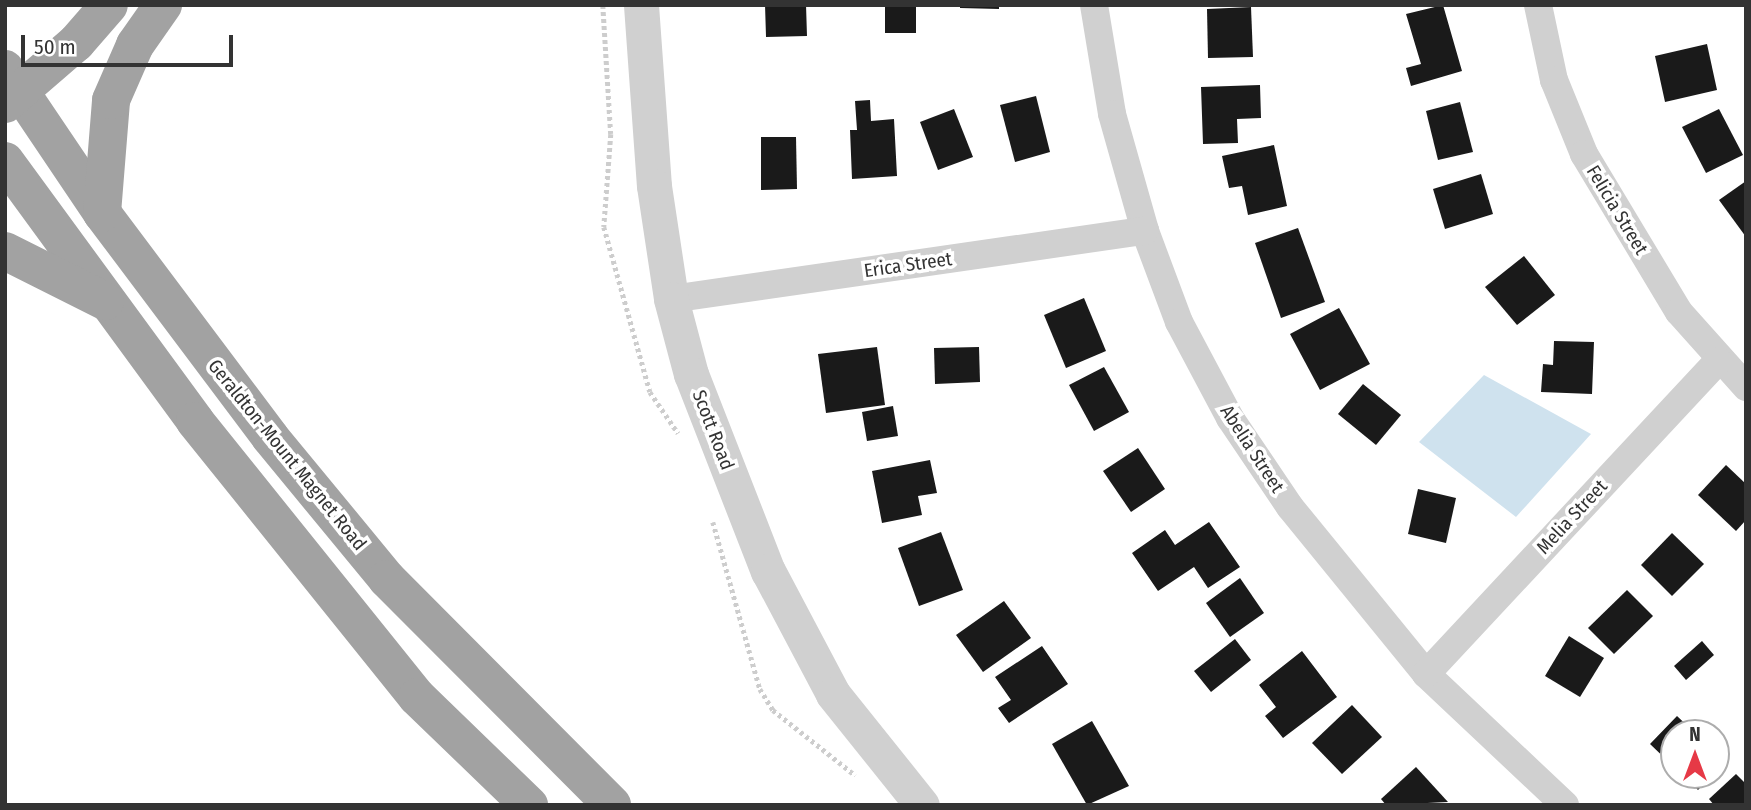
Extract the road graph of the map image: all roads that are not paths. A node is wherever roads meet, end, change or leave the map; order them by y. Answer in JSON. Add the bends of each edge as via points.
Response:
{"nodes":[{"id":1,"x":109,"y":5,"type":"edge"},
{"id":2,"x":163,"y":5,"type":"edge"},
{"id":3,"x":641,"y":5,"type":"edge"},
{"id":4,"x":1094,"y":5,"type":"edge"},
{"id":5,"x":1538,"y":5,"type":"edge"},
{"id":6,"x":10,"y":88,"type":"edge"},
{"id":7,"x":5,"y":161,"type":"edge"},
{"id":8,"x":102,"y":213,"type":"junction"},
{"id":9,"x":1145,"y":232,"type":"junction"},
{"id":10,"x":5,"y":251,"type":"edge"},
{"id":11,"x":671,"y":299,"type":"junction"},
{"id":12,"x":110,"y":303,"type":"junction"},
{"id":13,"x":1718,"y":360,"type":"junction"},
{"id":14,"x":1746,"y":387,"type":"edge"},
{"id":15,"x":1426,"y":674,"type":"junction"},
{"id":16,"x":529,"y":805,"type":"edge"},
{"id":17,"x":612,"y":805,"type":"edge"},
{"id":18,"x":922,"y":805,"type":"edge"},
{"id":19,"x":1565,"y":805,"type":"edge"}],
"edges":[{"from":1,"to":6,"type":"highway"},
{"from":2,"to":8,"type":"highway","via":[[135,45],[111,100]]},
{"from":3,"to":11,"type":"street","name":"Scott Road","via":[[654,186]]},
{"from":4,"to":9,"type":"street","name":"Abelia Street","via":[[1112,114]]},
{"from":5,"to":13,"type":"street","name":"Felicia Street","via":[[1554,79],[1584,154],[1678,312]]},
{"from":6,"to":8,"type":"highway","name":"Geraldton-Mount Magnet Road"},
{"from":7,"to":12,"type":"highway"},
{"from":8,"to":17,"type":"highway","name":"Geraldton-Mount Magnet Road","via":[[270,437],[387,579]]},
{"from":9,"to":11,"type":"street","name":"Erica Street"},
{"from":9,"to":15,"type":"street","name":"Abelia Street","via":[[1179,322],[1230,418],[1290,507]]},
{"from":10,"to":12,"type":"highway"},
{"from":11,"to":18,"type":"street","name":"Scott Road","via":[[691,374],[768,572],[833,694]]},
{"from":12,"to":16,"type":"highway","via":[[195,421],[417,697]]},
{"from":13,"to":14,"type":"street","name":"Felicia Street"},
{"from":13,"to":15,"type":"street","name":"Melia Street"},
{"from":15,"to":19,"type":"street","name":"Abelia Street"}]}
